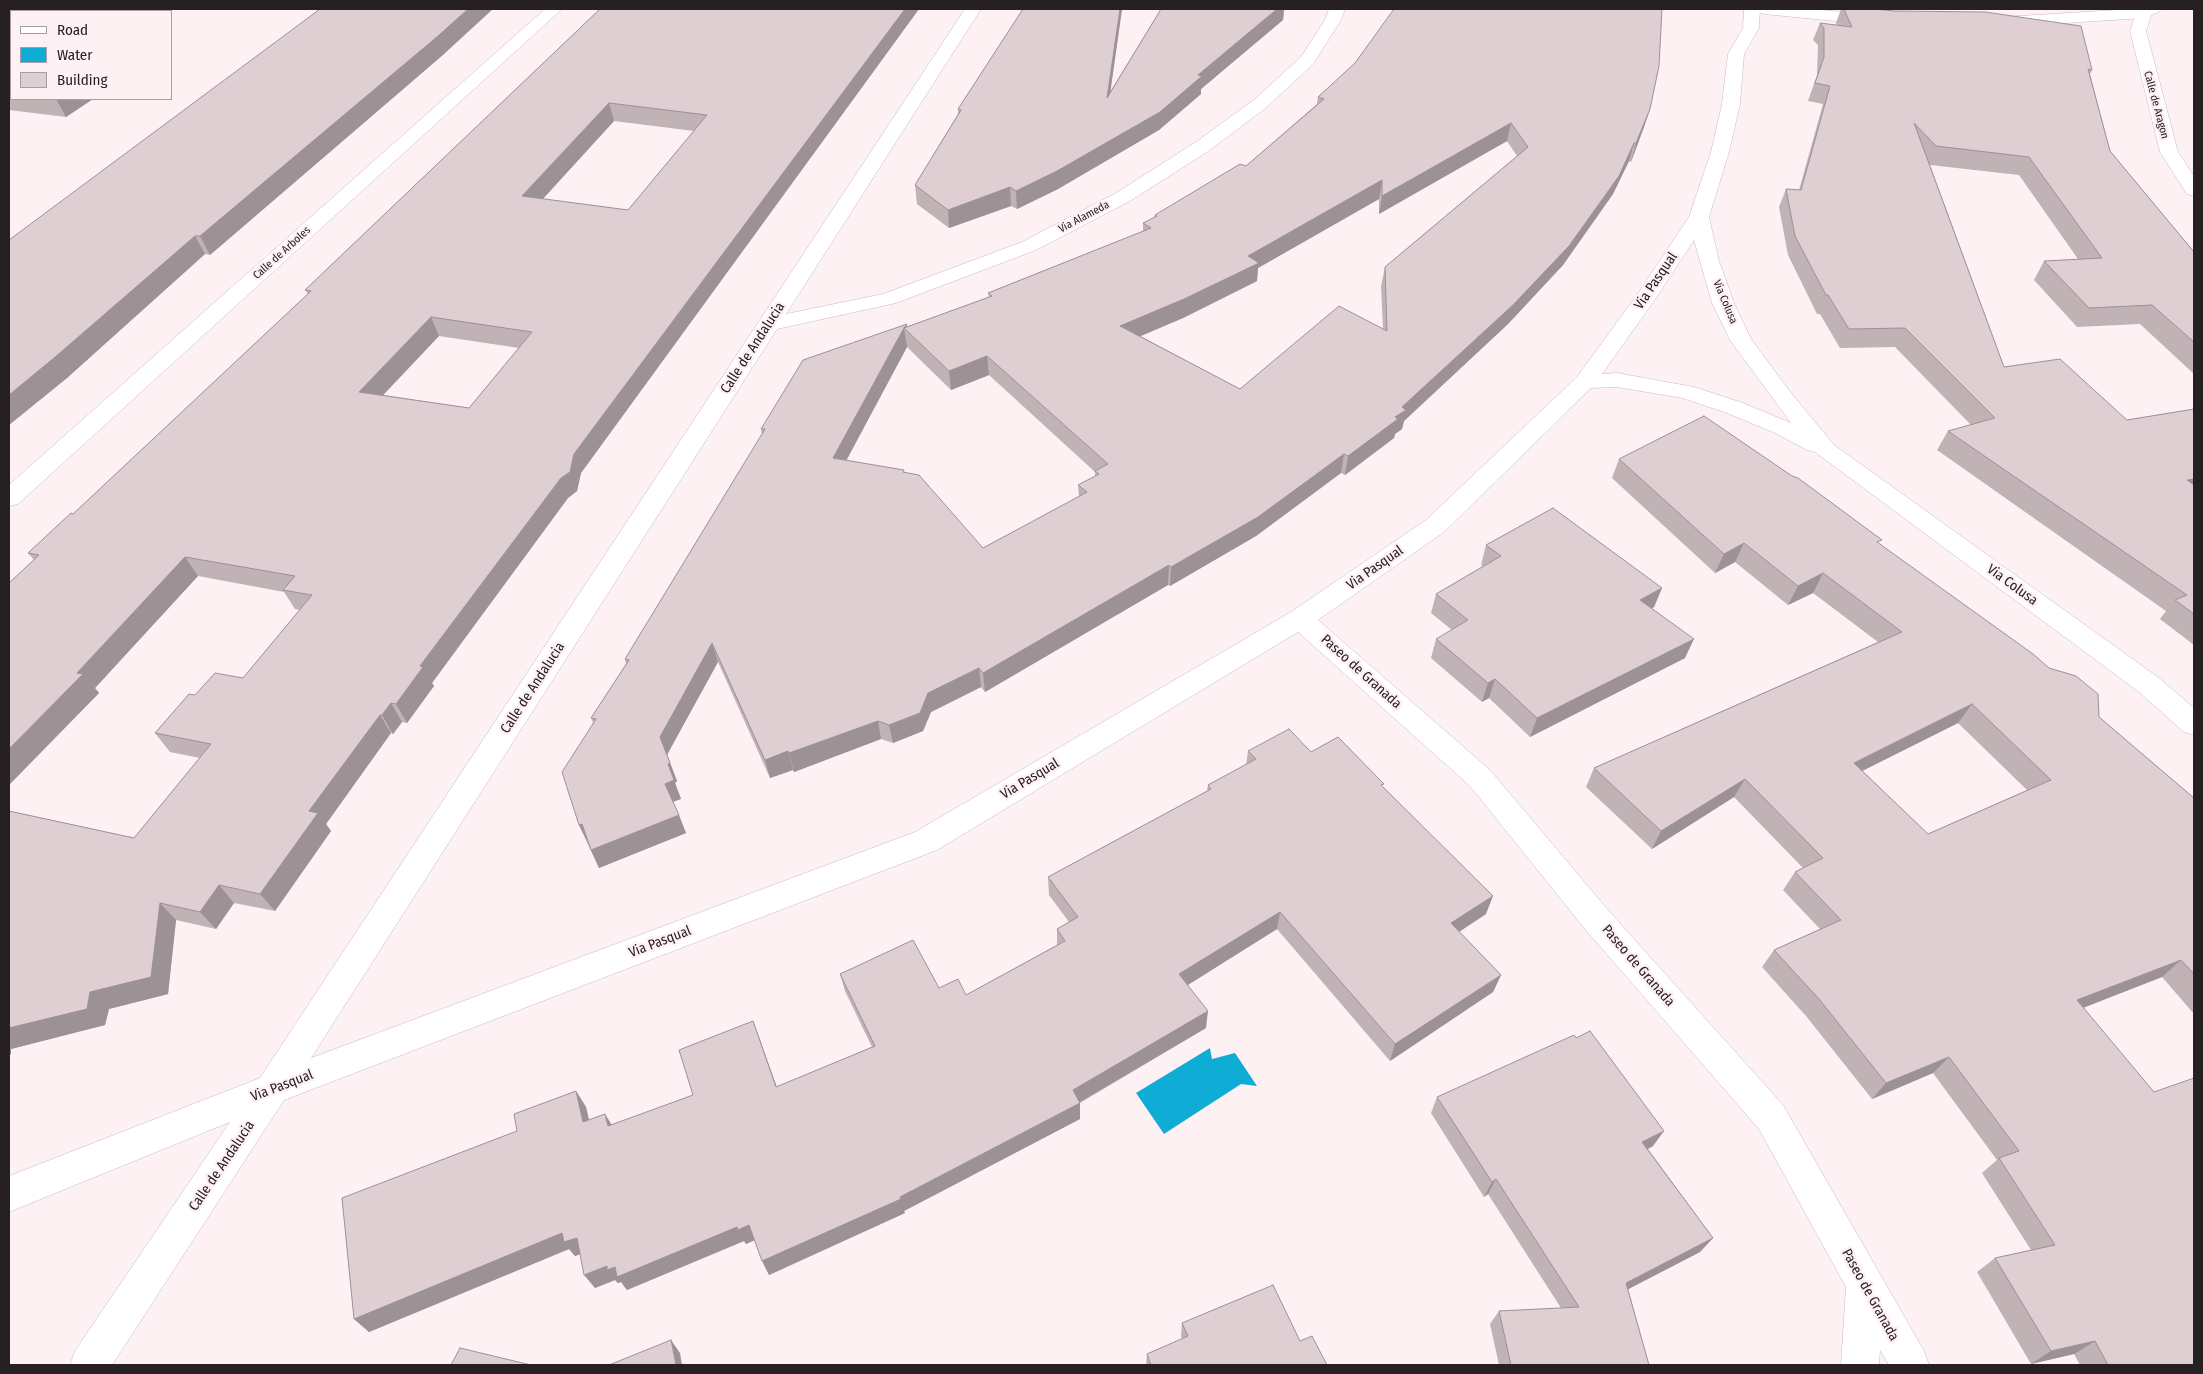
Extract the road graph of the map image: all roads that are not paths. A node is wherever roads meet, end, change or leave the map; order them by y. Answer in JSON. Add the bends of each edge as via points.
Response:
{"nodes":[{"id":1,"x":554,"y":9,"type":"edge"},
{"id":2,"x":973,"y":9,"type":"edge"},
{"id":3,"x":1336,"y":9,"type":"edge"},
{"id":4,"x":1752,"y":9,"type":"edge"},
{"id":5,"x":1764,"y":9,"type":"edge"},
{"id":6,"x":2149,"y":11,"type":"edge"},
{"id":7,"x":1897,"y":21,"type":"edge"},
{"id":8,"x":1985,"y":23,"type":"edge"},
{"id":9,"x":2194,"y":190,"type":"edge"},
{"id":10,"x":1699,"y":217,"type":"junction"},
{"id":11,"x":769,"y":324,"type":"junction"},
{"id":12,"x":1585,"y":382,"type":"junction"},
{"id":13,"x":1826,"y":450,"type":"junction"},
{"id":14,"x":9,"y":498,"type":"edge"},
{"id":15,"x":1300,"y":619,"type":"junction"},
{"id":16,"x":2194,"y":724,"type":"edge"},
{"id":17,"x":272,"y":1090,"type":"junction"},
{"id":18,"x":9,"y":1194,"type":"edge"},
{"id":19,"x":1865,"y":1285,"type":"junction"},
{"id":20,"x":89,"y":1365,"type":"edge"},
{"id":21,"x":1860,"y":1365,"type":"edge"},
{"id":22,"x":1910,"y":1365,"type":"edge"}],
"edges":[{"from":1,"to":14,"type":"street","name":"Calle de Arboles"},
{"from":2,"to":11,"type":"street","name":"Calle de Andalucia"},
{"from":3,"to":11,"type":"street","name":"Via Alameda","via":[[1333,20],[1307,60],[1262,103],[1203,146],[1123,197],[1029,246],[889,299]]},
{"from":4,"to":10,"type":"street","name":"Via Pasqual","via":[[1751,28],[1736,54],[1731,104]]},
{"from":5,"to":7,"type":"street"},
{"from":6,"to":8,"type":"street"},
{"from":6,"to":9,"type":"street","name":"Calle de Aragon","via":[[2138,31],[2169,152]]},
{"from":10,"to":12,"type":"street","name":"Via Pasqual"},
{"from":10,"to":13,"type":"street","name":"Via Colusa","via":[[1708,260],[1723,303],[1741,340]]},
{"from":11,"to":17,"type":"street","name":"Calle de Andalucia"},
{"from":12,"to":13,"type":"street","name":"Via Colusa","via":[[1617,380],[1686,392],[1743,411]]},
{"from":12,"to":15,"type":"street","name":"Via Pasqual","via":[[1435,526]]},
{"from":13,"to":16,"type":"street","name":"Via Colusa","via":[[2149,685]]},
{"from":15,"to":17,"type":"street","name":"Via Pasqual","via":[[926,841]]},
{"from":15,"to":19,"type":"street","name":"Paseo de Granada","via":[[1480,778],[1596,919],[1770,1118]]},
{"from":17,"to":18,"type":"street","name":"Via Pasqual"},
{"from":17,"to":20,"type":"street","name":"Calle de Andalucia"},
{"from":19,"to":21,"type":"street"},
{"from":19,"to":22,"type":"street","name":"Paseo de Granada"}]}
